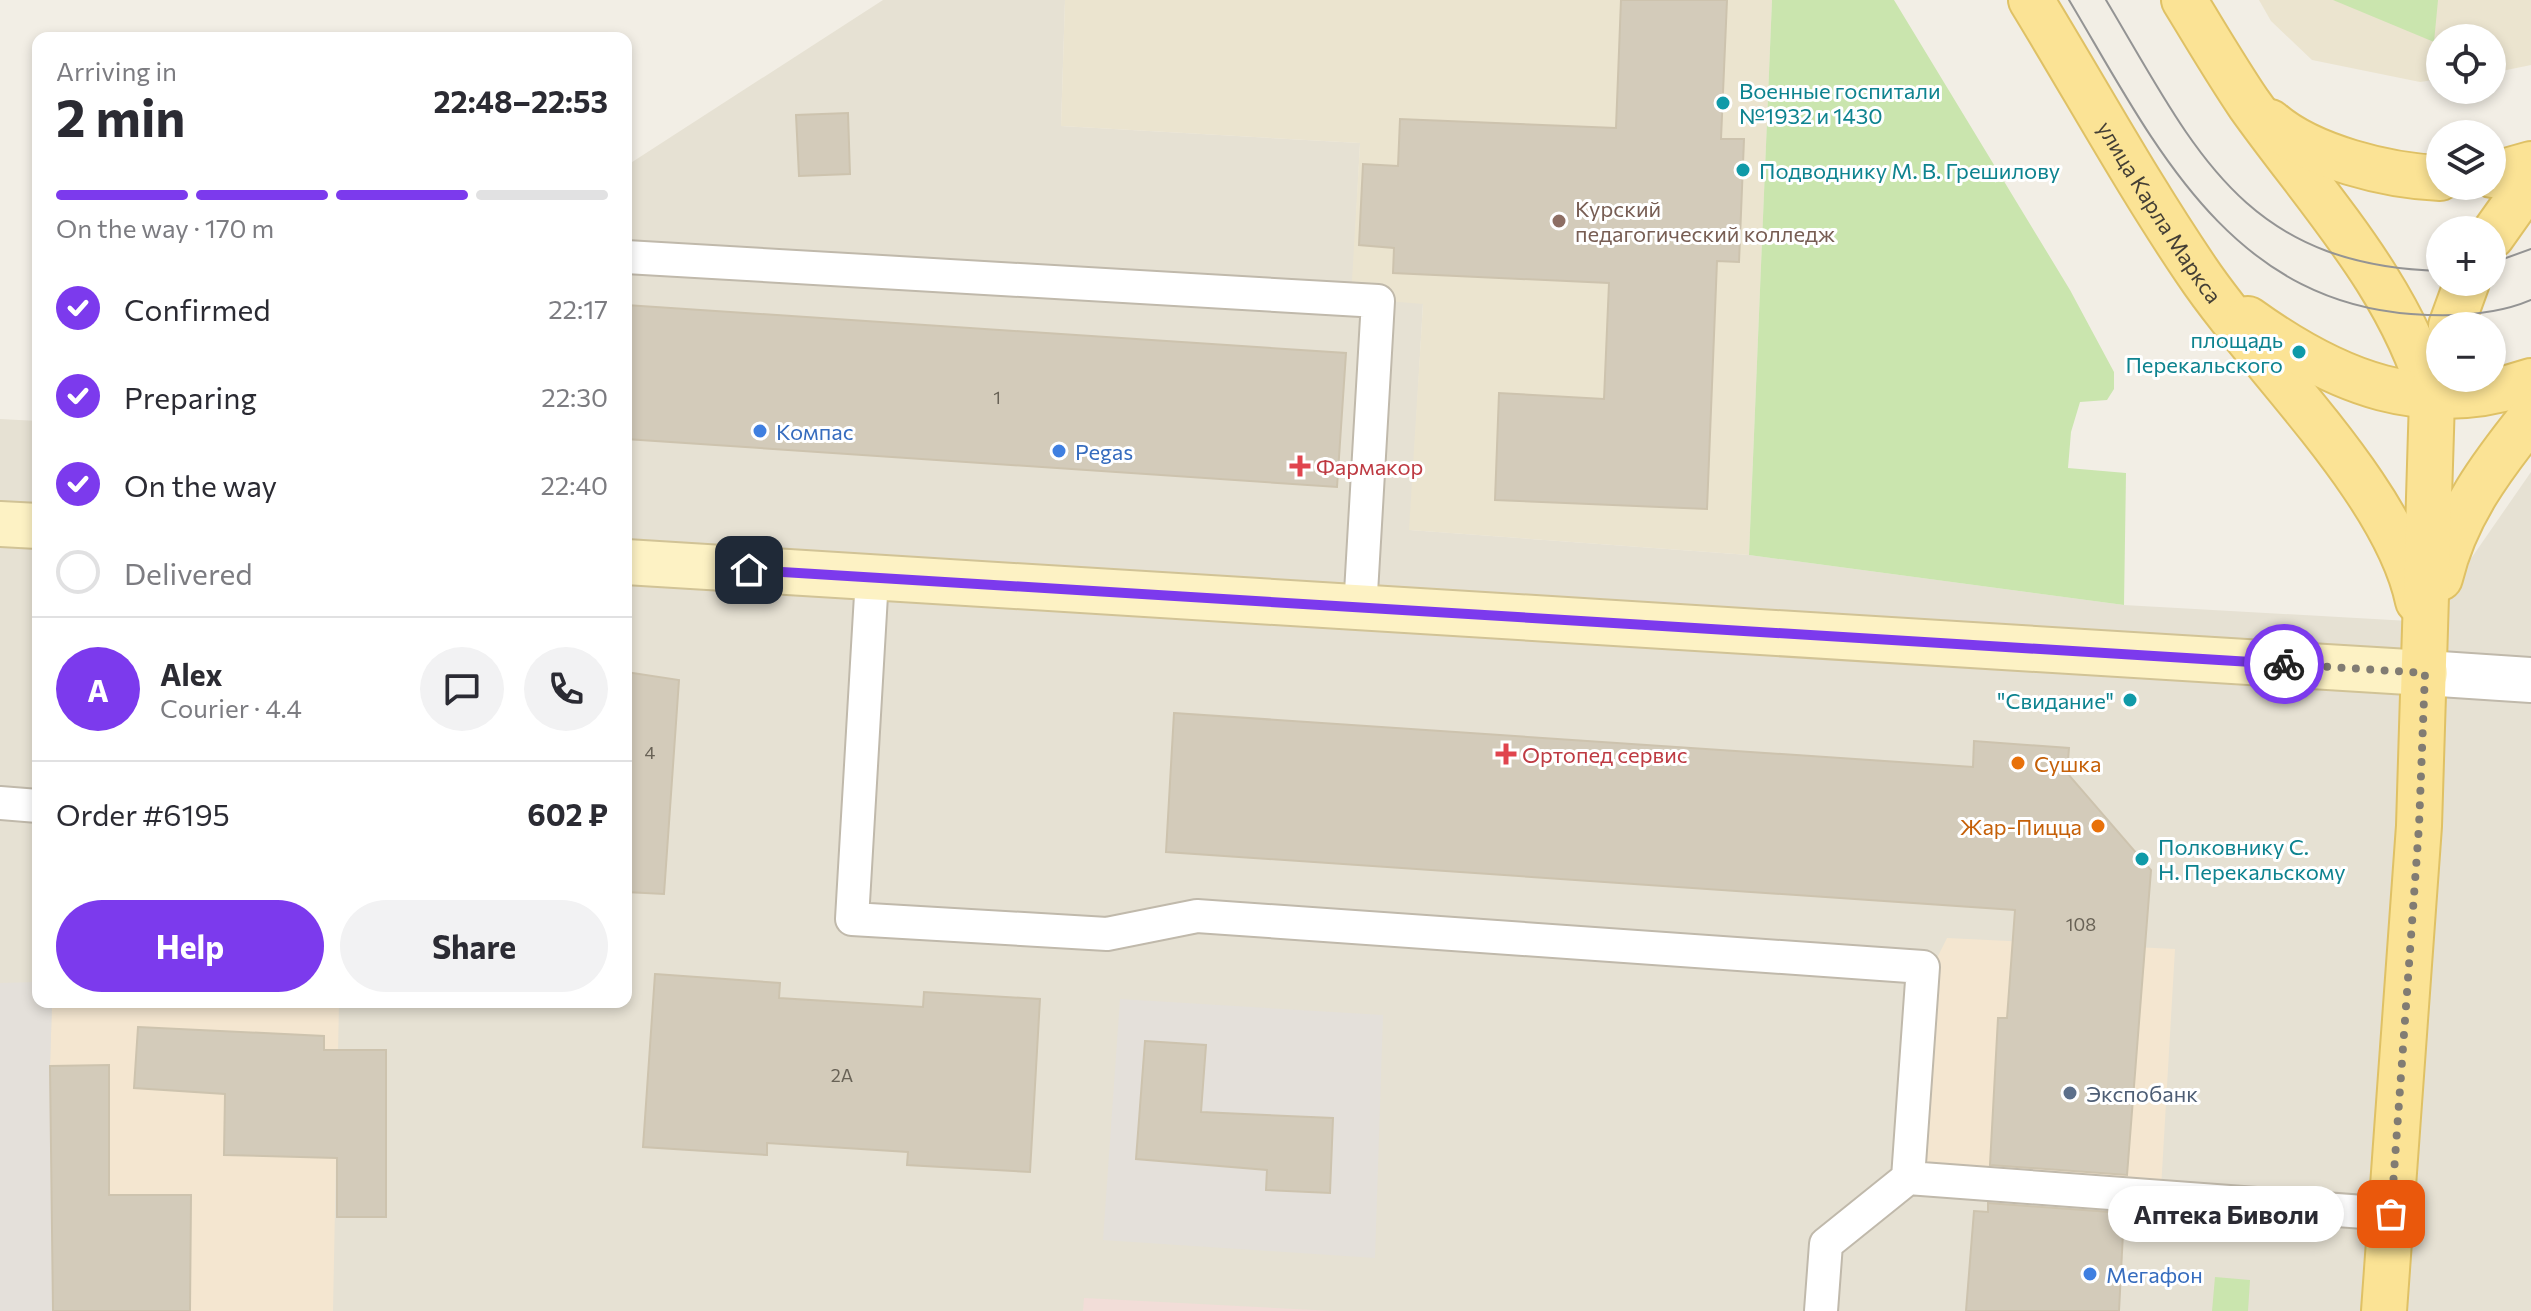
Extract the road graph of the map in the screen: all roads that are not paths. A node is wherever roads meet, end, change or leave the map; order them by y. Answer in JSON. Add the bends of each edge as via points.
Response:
{"nodes":[{"id":1,"x":2031,"y":0,"type":"edge"},
{"id":2,"x":2184,"y":0,"type":"edge"},
{"id":3,"x":2247,"y":102,"type":"junction"},
{"id":4,"x":2531,"y":164,"type":"edge"},
{"id":5,"x":2506,"y":171,"type":"edge"},
{"id":6,"x":2426,"y":177,"type":"edge"},
{"id":7,"x":2531,"y":181,"type":"edge"},
{"id":8,"x":2506,"y":216,"type":"edge"},
{"id":9,"x":632,"y":257,"type":"edge"},
{"id":10,"x":2197,"y":271,"type":"junction"},
{"id":11,"x":2426,"y":362,"type":"edge"},
{"id":12,"x":2426,"y":380,"type":"edge"},
{"id":13,"x":2531,"y":381,"type":"edge"},
{"id":14,"x":2506,"y":388,"type":"edge"},
{"id":15,"x":2436,"y":392,"type":"edge"},
{"id":16,"x":2459,"y":392,"type":"edge"},
{"id":17,"x":2492,"y":392,"type":"edge"},
{"id":18,"x":2531,"y":417,"type":"edge"},
{"id":19,"x":0,"y":524,"type":"edge"},
{"id":20,"x":32,"y":526,"type":"edge"},
{"id":21,"x":632,"y":562,"type":"edge"},
{"id":22,"x":872,"y":578,"type":"junction"},
{"id":23,"x":1360,"y":610,"type":"junction"},
{"id":24,"x":2425,"y":670,"type":"junction"},
{"id":25,"x":2531,"y":680,"type":"edge"},
{"id":26,"x":0,"y":803,"type":"edge"},
{"id":27,"x":32,"y":806,"type":"edge"},
{"id":28,"x":1908,"y":1178,"type":"junction"},
{"id":29,"x":2391,"y":1214,"type":"junction"},
{"id":30,"x":1821,"y":1311,"type":"edge"},
{"id":31,"x":2384,"y":1311,"type":"edge"}],
"edges":[{"from":1,"to":10,"type":"main road","name":"улица Карла Маркса"},
{"from":2,"to":3,"type":"main road"},
{"from":3,"to":6,"type":"main road","via":[[2306,144],[2358,165]]},
{"from":3,"to":11,"type":"main road","via":[[2374,276]]},
{"from":4,"to":5,"type":"main road"},
{"from":7,"to":8,"type":"main road"},
{"from":9,"to":23,"type":"lane","via":[[1378,301]]},
{"from":10,"to":12,"type":"main road","via":[[2236,310],[2328,368],[2379,386]]},
{"from":10,"to":24,"type":"main road","name":"улица Карла Маркса","via":[[2362,485],[2394,539],[2414,584]]},
{"from":13,"to":14,"type":"main road"},
{"from":15,"to":24,"type":"main road"},
{"from":16,"to":17,"type":"main road","via":[[2470,398]]},
{"from":18,"to":24,"type":"main road","via":[[2484,474],[2458,524],[2433,609]]},
{"from":19,"to":20,"type":"main road"},
{"from":21,"to":22,"type":"main road"},
{"from":22,"to":23,"type":"main road"},
{"from":22,"to":28,"type":"lane","via":[[852,919],[1107,934],[1197,916],[1923,967]]},
{"from":23,"to":24,"type":"main road"},
{"from":24,"to":25,"type":"street"},
{"from":24,"to":29,"type":"main road"},
{"from":26,"to":27,"type":"lane"},
{"from":28,"to":29,"type":"lane"},
{"from":28,"to":30,"type":"lane","via":[[1826,1244]]},
{"from":29,"to":31,"type":"main road"}]}
